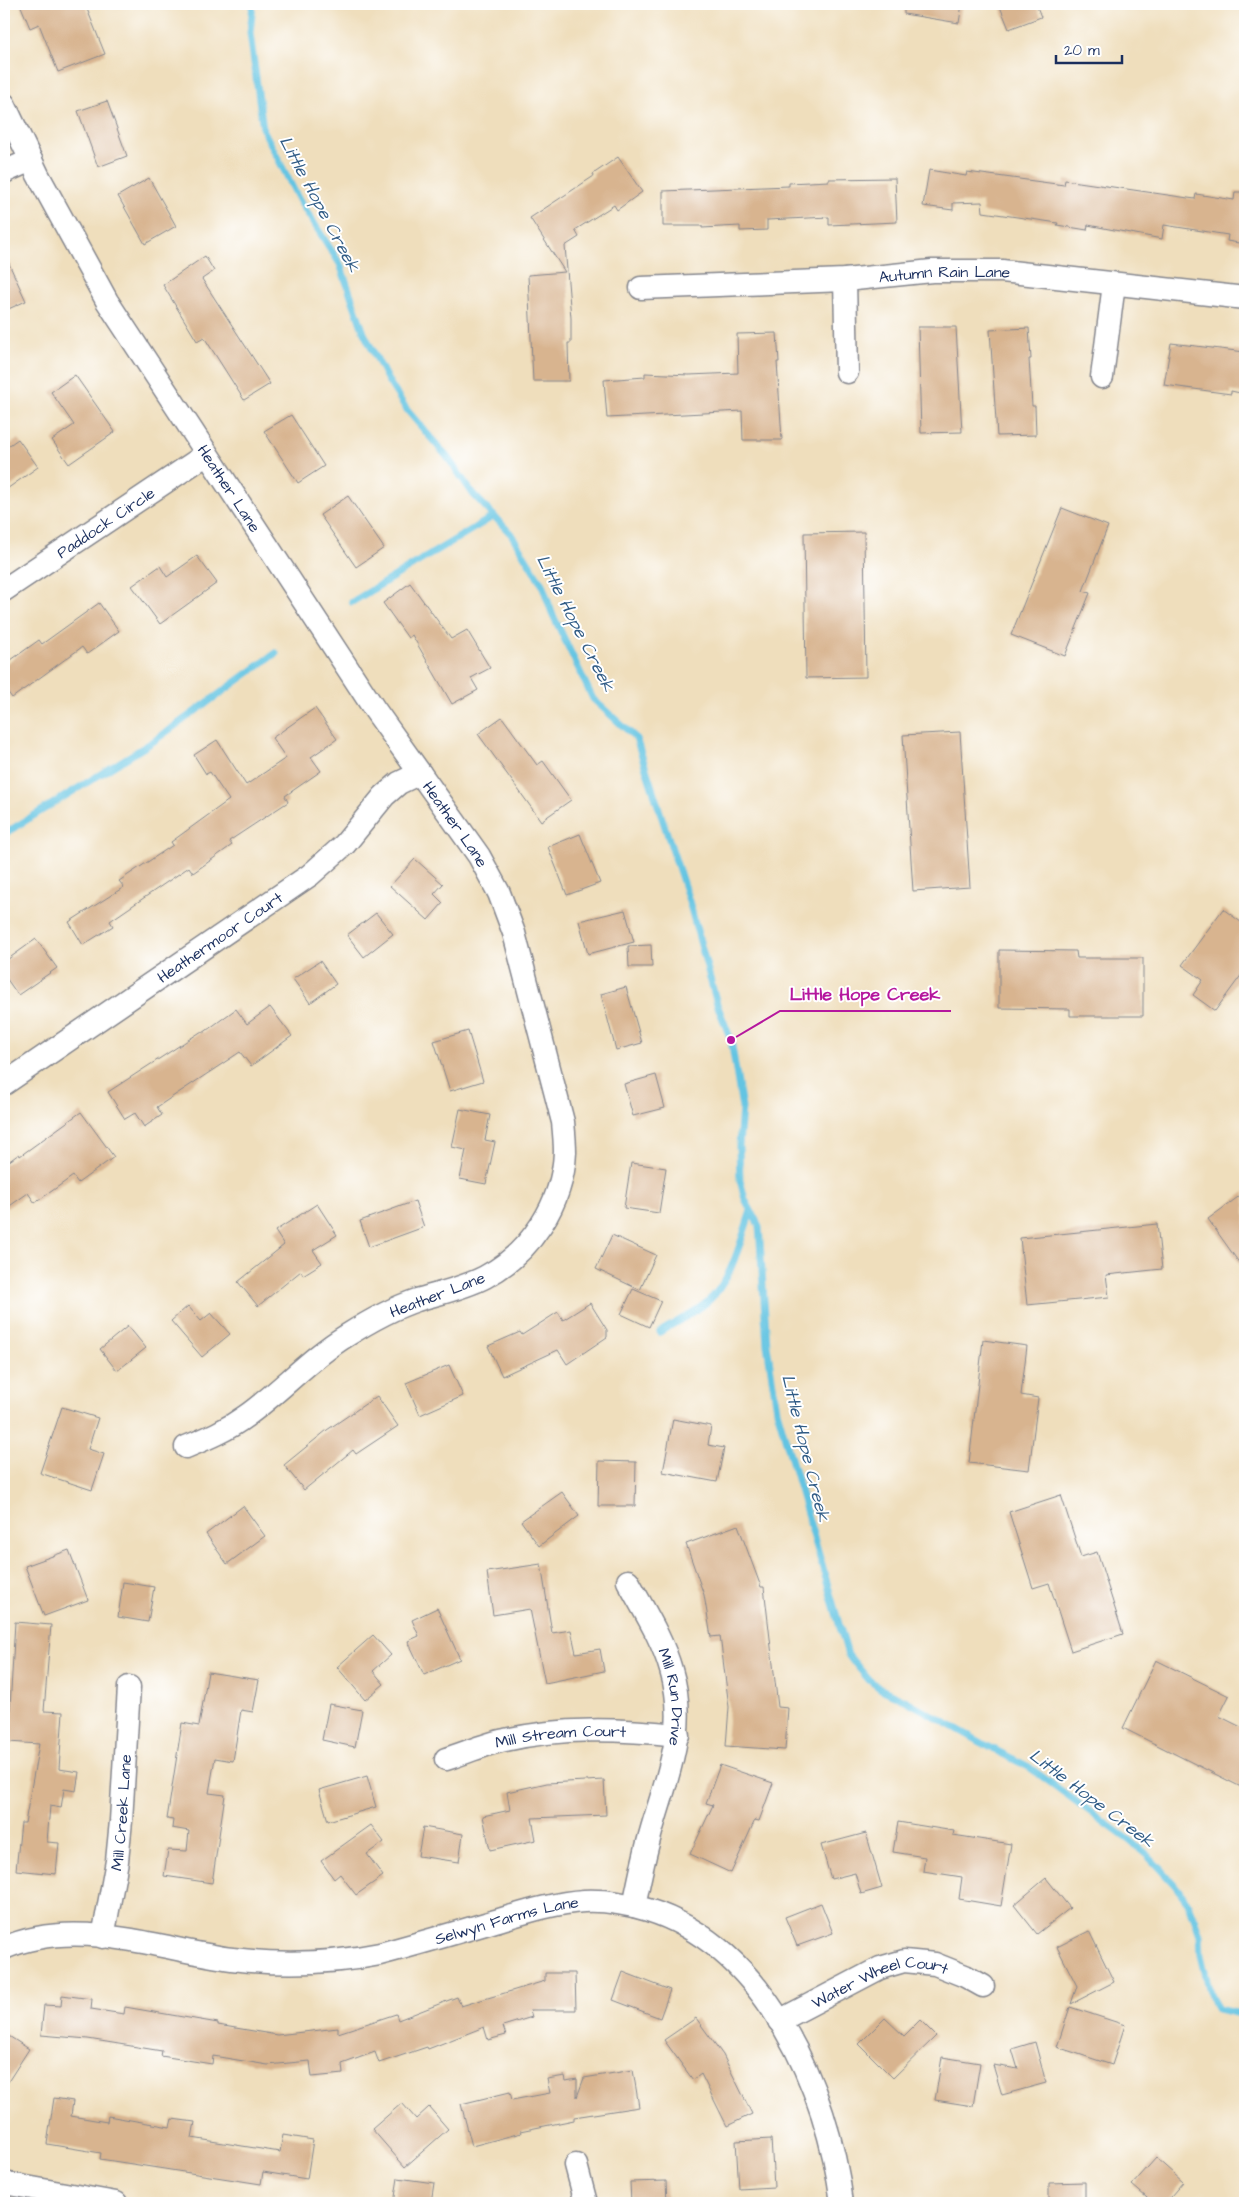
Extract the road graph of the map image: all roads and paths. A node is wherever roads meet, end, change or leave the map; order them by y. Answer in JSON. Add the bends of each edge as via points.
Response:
{"nodes":[{"id":1,"x":4,"y":104,"type":"edge"},
{"id":2,"x":31,"y":160,"type":"junction"},
{"id":3,"x":4,"y":172,"type":"edge"},
{"id":4,"x":845,"y":280,"type":"junction"},
{"id":5,"x":1114,"y":284,"type":"junction"},
{"id":6,"x":641,"y":288,"type":"dead end"},
{"id":7,"x":1245,"y":298,"type":"edge"},
{"id":8,"x":847,"y":372,"type":"dead end"},
{"id":9,"x":1102,"y":377,"type":"dead end"},
{"id":10,"x":207,"y":454,"type":"junction"},
{"id":11,"x":4,"y":590,"type":"edge"},
{"id":12,"x":420,"y":773,"type":"junction"},
{"id":13,"x":4,"y":1084,"type":"edge"},
{"id":14,"x":186,"y":1447,"type":"dead end"},
{"id":15,"x":628,"y":1581,"type":"dead end"},
{"id":16,"x":129,"y":1687,"type":"dead end"},
{"id":17,"x":678,"y":1735,"type":"junction"},
{"id":18,"x":446,"y":1760,"type":"dead end"},
{"id":19,"x":634,"y":1906,"type":"junction"},
{"id":20,"x":103,"y":1937,"type":"junction"},
{"id":21,"x":4,"y":1948,"type":"edge"},
{"id":22,"x":983,"y":1986,"type":"dead end"},
{"id":23,"x":779,"y":2022,"type":"junction"},
{"id":24,"x":576,"y":2165,"type":"dead end"},
{"id":25,"x":4,"y":2183,"type":"edge"},
{"id":26,"x":116,"y":2203,"type":"edge"},
{"id":27,"x":586,"y":2203,"type":"edge"},
{"id":28,"x":842,"y":2203,"type":"edge"}],
"edges":[{"from":1,"to":2,"type":"street","name":"Heather Lane"},
{"from":2,"to":3,"type":"street"},
{"from":2,"to":10,"type":"street","name":"Heather Lane","via":[[107,301]]},
{"from":4,"to":5,"type":"street","name":"Autumn Rain Lane","via":[[932,271],[1002,270]]},
{"from":4,"to":6,"type":"street","name":"Autumn Rain Lane"},
{"from":4,"to":8,"type":"street"},
{"from":5,"to":7,"type":"street","name":"Autumn Rain Lane"},
{"from":5,"to":9,"type":"street"},
{"from":10,"to":11,"type":"street","name":"Paddock Circle"},
{"from":10,"to":12,"type":"street","name":"Heather Lane","via":[[374,710]]},
{"from":12,"to":13,"type":"street","name":"Heathermoor Court","via":[[399,783],[384,796],[345,844],[310,875]]},
{"from":12,"to":14,"type":"street","name":"Heather Lane","via":[[479,856],[499,893],[514,933],[563,1122],[565,1151],[556,1195],[532,1239],[494,1271],[473,1283],[391,1311],[346,1336],[246,1416],[218,1434]]},
{"from":15,"to":17,"type":"street","name":"Mill Run Drive","via":[[671,1668]]},
{"from":16,"to":20,"type":"street","name":"Mill Creek Lane","via":[[121,1821]]},
{"from":17,"to":18,"type":"street","name":"Mill Stream Court","via":[[627,1730],[548,1732],[503,1740]]},
{"from":17,"to":19,"type":"street","name":"Mill Run Drive"},
{"from":19,"to":20,"type":"street","name":"Selwyn Farms Lane","via":[[585,1901],[548,1906],[380,1954],[306,1964],[231,1959]]},
{"from":19,"to":23,"type":"street","name":"Selwyn Farms Lane","via":[[664,1915],[698,1933],[729,1956],[752,1981]]},
{"from":20,"to":21,"type":"street","name":"Selwyn Farms Lane","via":[[79,1933],[47,1935]]},
{"from":22,"to":23,"type":"street","name":"Water Wheel Court","via":[[935,1964],[916,1961],[892,1964]]},
{"from":23,"to":28,"type":"street","name":"Selwyn Farms Lane","via":[[818,2100],[828,2131]]},
{"from":24,"to":27,"type":"street"},
{"from":25,"to":26,"type":"street"}]}
